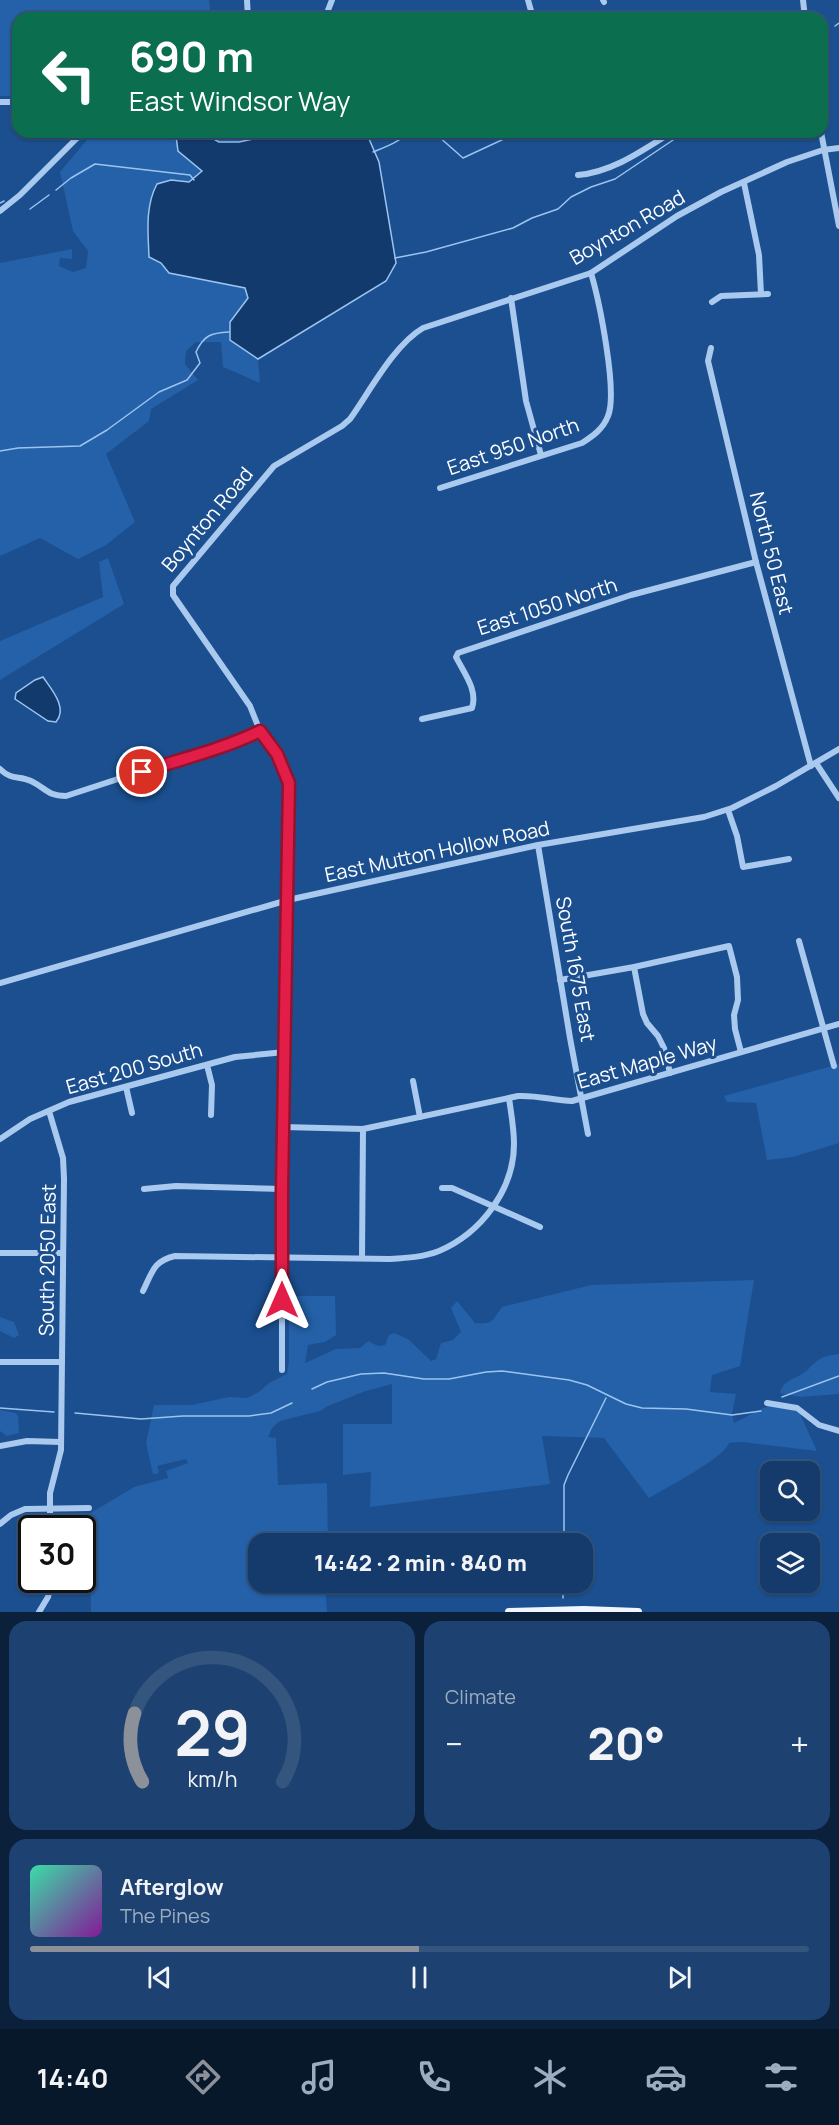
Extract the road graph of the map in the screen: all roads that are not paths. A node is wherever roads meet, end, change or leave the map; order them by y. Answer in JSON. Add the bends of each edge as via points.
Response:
{"nodes":[{"id":1,"x":77,"y":138,"type":"edge"},
{"id":2,"x":662,"y":138,"type":"edge"},
{"id":3,"x":821,"y":138,"type":"edge"},
{"id":4,"x":839,"y":148,"type":"edge"},
{"id":5,"x":823,"y":150,"type":"junction"},
{"id":6,"x":578,"y":175,"type":"dead end"},
{"id":7,"x":744,"y":183,"type":"junction"},
{"id":8,"x":0,"y":211,"type":"edge"},
{"id":9,"x":839,"y":226,"type":"edge"},
{"id":10,"x":591,"y":273,"type":"junction"},
{"id":11,"x":511,"y":298,"type":"junction"},
{"id":12,"x":712,"y":302,"type":"dead end"},
{"id":13,"x":711,"y":348,"type":"dead end"},
{"id":14,"x":541,"y":455,"type":"junction"},
{"id":15,"x":440,"y":488,"type":"dead end"},
{"id":16,"x":756,"y":562,"type":"junction"},
{"id":17,"x":422,"y":719,"type":"dead end"},
{"id":18,"x":260,"y":731,"type":"junction"},
{"id":19,"x":839,"y":749,"type":"edge"},
{"id":20,"x":814,"y":764,"type":"junction"},
{"id":21,"x":0,"y":769,"type":"edge"},
{"id":22,"x":839,"y":798,"type":"edge"},
{"id":23,"x":728,"y":810,"type":"junction"},
{"id":24,"x":538,"y":845,"type":"junction"},
{"id":25,"x":789,"y":859,"type":"dead end"},
{"id":26,"x":288,"y":900,"type":"junction"},
{"id":27,"x":799,"y":941,"type":"dead end"},
{"id":28,"x":634,"y":967,"type":"junction"},
{"id":29,"x":560,"y":980,"type":"junction"},
{"id":30,"x":0,"y":983,"type":"edge"},
{"id":31,"x":839,"y":1024,"type":"edge"},
{"id":32,"x":824,"y":1028,"type":"junction"},
{"id":33,"x":285,"y":1052,"type":"junction"},
{"id":34,"x":741,"y":1052,"type":"junction"},
{"id":35,"x":207,"y":1065,"type":"junction"},
{"id":36,"x":834,"y":1066,"type":"dead end"},
{"id":37,"x":670,"y":1072,"type":"junction"},
{"id":38,"x":413,"y":1081,"type":"dead end"},
{"id":39,"x":126,"y":1087,"type":"junction"},
{"id":40,"x":509,"y":1098,"type":"junction"},
{"id":41,"x":582,"y":1098,"type":"junction"},
{"id":42,"x":49,"y":1111,"type":"junction"},
{"id":43,"x":132,"y":1113,"type":"dead end"},
{"id":44,"x":211,"y":1115,"type":"dead end"},
{"id":45,"x":420,"y":1117,"type":"junction"},
{"id":46,"x":284,"y":1127,"type":"junction"},
{"id":47,"x":363,"y":1129,"type":"junction"},
{"id":48,"x":588,"y":1134,"type":"dead end"},
{"id":49,"x":0,"y":1139,"type":"edge"},
{"id":50,"x":442,"y":1188,"type":"dead end"},
{"id":51,"x":144,"y":1189,"type":"dead end"},
{"id":52,"x":282,"y":1189,"type":"junction"},
{"id":53,"x":494,"y":1207,"type":"junction"},
{"id":54,"x":540,"y":1227,"type":"dead end"},
{"id":55,"x":0,"y":1252,"type":"edge"},
{"id":56,"x":63,"y":1253,"type":"junction"},
{"id":57,"x":282,"y":1258,"type":"junction"},
{"id":58,"x":362,"y":1258,"type":"junction"},
{"id":59,"x":143,"y":1291,"type":"dead end"},
{"id":60,"x":0,"y":1362,"type":"edge"},
{"id":61,"x":62,"y":1362,"type":"junction"},
{"id":62,"x":282,"y":1370,"type":"dead end"},
{"id":63,"x":767,"y":1403,"type":"dead end"},
{"id":64,"x":839,"y":1431,"type":"edge"},
{"id":65,"x":61,"y":1442,"type":"junction"},
{"id":66,"x":0,"y":1446,"type":"edge"},
{"id":67,"x":89,"y":1508,"type":"dead end"},
{"id":68,"x":50,"y":1509,"type":"junction"},
{"id":69,"x":50,"y":1515,"type":"edge"},
{"id":70,"x":0,"y":1524,"type":"edge"},
{"id":71,"x":49,"y":1593,"type":"edge"},
{"id":72,"x":39,"y":1612,"type":"edge"},
{"id":73,"x":509,"y":1612,"type":"edge"},
{"id":74,"x":638,"y":1612,"type":"edge"}],
"edges":[{"from":1,"to":8,"type":"street"},
{"from":2,"to":6,"type":"street","via":[[618,164]]},
{"from":3,"to":5,"type":"street"},
{"from":4,"to":5,"type":"street","name":"Boynton Road"},
{"from":5,"to":7,"type":"street","name":"Boynton Road"},
{"from":5,"to":9,"type":"street"},
{"from":7,"to":10,"type":"street","name":"Boynton Road","via":[[677,216]]},
{"from":7,"to":12,"type":"street","via":[[764,294],[721,296]]},
{"from":10,"to":11,"type":"street","name":"Boynton Road"},
{"from":10,"to":14,"type":"street","name":"East 950 North","via":[[612,401],[608,416],[594,436],[582,443]]},
{"from":11,"to":14,"type":"street","via":[[526,401]]},
{"from":11,"to":18,"type":"street","name":"Boynton Road","via":[[411,335],[350,419],[274,466],[173,586],[173,595],[250,706]]},
{"from":13,"to":16,"type":"street","name":"North 50 East","via":[[708,362]]},
{"from":14,"to":15,"type":"street","name":"East 950 North"},
{"from":16,"to":17,"type":"street","name":"East 1050 North","via":[[631,595],[458,653],[456,657],[474,691],[472,708]]},
{"from":16,"to":20,"type":"street","name":"North 50 East"},
{"from":18,"to":21,"type":"street","via":[[234,744],[66,796],[47,793],[30,780],[12,778]]},
{"from":18,"to":26,"type":"street","name":"Boynton Road","via":[[277,754],[289,783]]},
{"from":19,"to":20,"type":"street","name":"East Mutton Hollow Road"},
{"from":20,"to":22,"type":"street","name":"North 50 East"},
{"from":20,"to":23,"type":"street","name":"East Mutton Hollow Road"},
{"from":23,"to":24,"type":"street","name":"East Mutton Hollow Road"},
{"from":23,"to":25,"type":"street","via":[[743,867]]},
{"from":24,"to":26,"type":"street","name":"East Mutton Hollow Road"},
{"from":24,"to":29,"type":"street","name":"South 1675 East"},
{"from":26,"to":30,"type":"street","name":"East Mutton Hollow Road"},
{"from":26,"to":33,"type":"street","name":"Boynton Road"},
{"from":27,"to":32,"type":"street"},
{"from":28,"to":29,"type":"street"},
{"from":28,"to":34,"type":"street","via":[[729,946],[739,988],[734,1015]]},
{"from":28,"to":37,"type":"street","via":[[643,1014],[664,1048]]},
{"from":29,"to":41,"type":"street","name":"South 1675 East"},
{"from":31,"to":32,"type":"street","name":"East Maple Way"},
{"from":32,"to":34,"type":"street","name":"East Maple Way"},
{"from":32,"to":36,"type":"street"},
{"from":33,"to":35,"type":"street","name":"East 200 South","via":[[235,1057]]},
{"from":33,"to":46,"type":"street","name":"Boynton Road"},
{"from":34,"to":37,"type":"street","name":"East Maple Way"},
{"from":35,"to":39,"type":"street","name":"East 200 South"},
{"from":35,"to":44,"type":"street","via":[[212,1085]]},
{"from":37,"to":41,"type":"street","name":"East Maple Way"},
{"from":38,"to":45,"type":"street"},
{"from":39,"to":42,"type":"street","name":"East 200 South"},
{"from":39,"to":43,"type":"street"},
{"from":40,"to":41,"type":"street","name":"East Maple Way"},
{"from":40,"to":45,"type":"street","name":"East Maple Way"},
{"from":40,"to":53,"type":"street","via":[[512,1165]]},
{"from":41,"to":48,"type":"street","name":"South 1675 East"},
{"from":42,"to":49,"type":"street","name":"East 200 South"},
{"from":42,"to":56,"type":"street","name":"South 2050 East","via":[[63,1158]]},
{"from":45,"to":47,"type":"street","name":"East Maple Way"},
{"from":46,"to":47,"type":"street","name":"East Maple Way"},
{"from":46,"to":52,"type":"street","name":"Boynton Road"},
{"from":47,"to":58,"type":"street"},
{"from":50,"to":53,"type":"street","via":[[452,1188]]},
{"from":51,"to":52,"type":"street"},
{"from":52,"to":57,"type":"street","name":"Boynton Road"},
{"from":53,"to":54,"type":"street"},
{"from":53,"to":58,"type":"street","via":[[458,1242],[437,1252],[408,1258]]},
{"from":55,"to":56,"type":"street"},
{"from":56,"to":61,"type":"street","name":"South 2050 East"},
{"from":57,"to":58,"type":"street"},
{"from":57,"to":59,"type":"street","via":[[175,1256],[156,1265]]},
{"from":57,"to":62,"type":"street","name":"Boynton Road"},
{"from":60,"to":61,"type":"street"},
{"from":61,"to":65,"type":"street","name":"South 2050 East"},
{"from":63,"to":64,"type":"street","via":[[797,1408],[819,1425]]},
{"from":65,"to":66,"type":"street","via":[[27,1441]]},
{"from":65,"to":68,"type":"street","name":"South 2050 East"},
{"from":67,"to":68,"type":"street"},
{"from":68,"to":69,"type":"street","name":"South 2050 East"},
{"from":68,"to":70,"type":"street","via":[[25,1509]]},
{"from":71,"to":72,"type":"street"},
{"from":73,"to":74,"type":"main road"}]}
